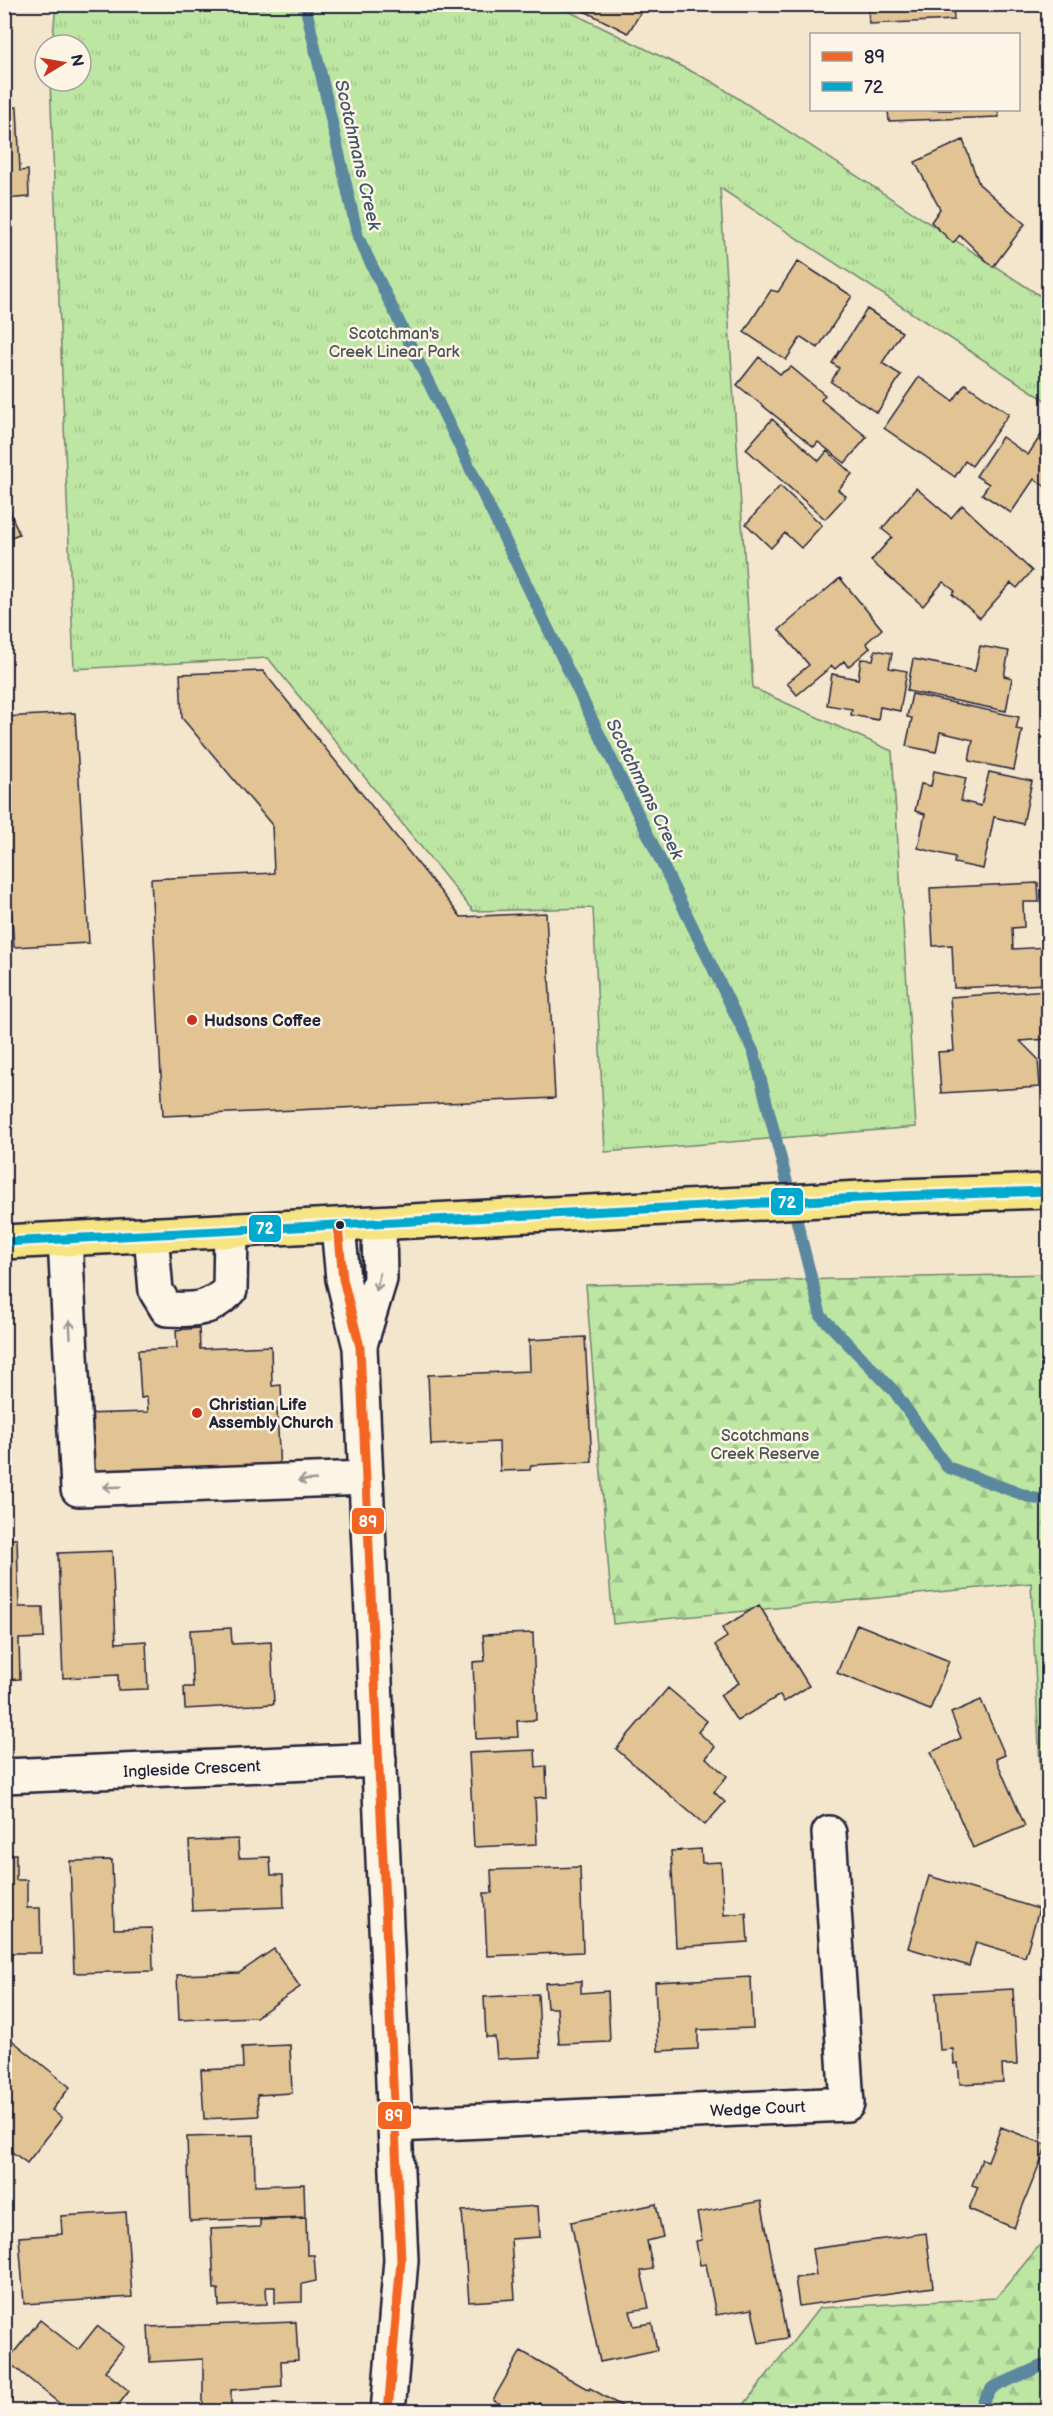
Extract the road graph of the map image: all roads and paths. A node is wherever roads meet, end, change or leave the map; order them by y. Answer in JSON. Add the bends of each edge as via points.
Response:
{"nodes":[{"id":1,"x":1048,"y":1191,"type":"edge"},
{"id":2,"x":379,"y":1224,"type":"junction"},
{"id":3,"x":338,"y":1226,"type":"junction"},
{"id":4,"x":231,"y":1231,"type":"junction"},
{"id":5,"x":151,"y":1234,"type":"junction"},
{"id":6,"x":65,"y":1239,"type":"junction"},
{"id":7,"x":4,"y":1242,"type":"edge"},
{"id":8,"x":360,"y":1347,"type":"junction"},
{"id":9,"x":366,"y":1478,"type":"junction"},
{"id":10,"x":379,"y":1760,"type":"junction"},
{"id":11,"x":4,"y":1776,"type":"edge"},
{"id":12,"x":829,"y":1833,"type":"dead end"},
{"id":13,"x":396,"y":2126,"type":"junction"},
{"id":14,"x":388,"y":2412,"type":"edge"}],
"edges":[{"from":1,"to":2,"type":"main road"},
{"from":2,"to":3,"type":"main road"},
{"from":2,"to":8,"type":"street","one_way":true,"via":[[380,1279]]},
{"from":3,"to":4,"type":"main road"},
{"from":3,"to":8,"type":"street","via":[[343,1280]]},
{"from":4,"to":5,"type":"main road"},
{"from":4,"to":5,"type":"street","via":[[230,1290],[201,1310],[167,1309],[156,1291]]},
{"from":5,"to":6,"type":"main road"},
{"from":6,"to":7,"type":"main road"},
{"from":9,"to":6,"type":"street","one_way":true,"via":[[78,1488]]},
{"from":8,"to":9,"type":"street"},
{"from":9,"to":10,"type":"street"},
{"from":10,"to":11,"type":"street","name":"Ingleside Crescent"},
{"from":10,"to":13,"type":"street"},
{"from":12,"to":13,"type":"street","name":"Wedge Court","via":[[847,2104]]},
{"from":13,"to":14,"type":"street","via":[[401,2260]]}]}
